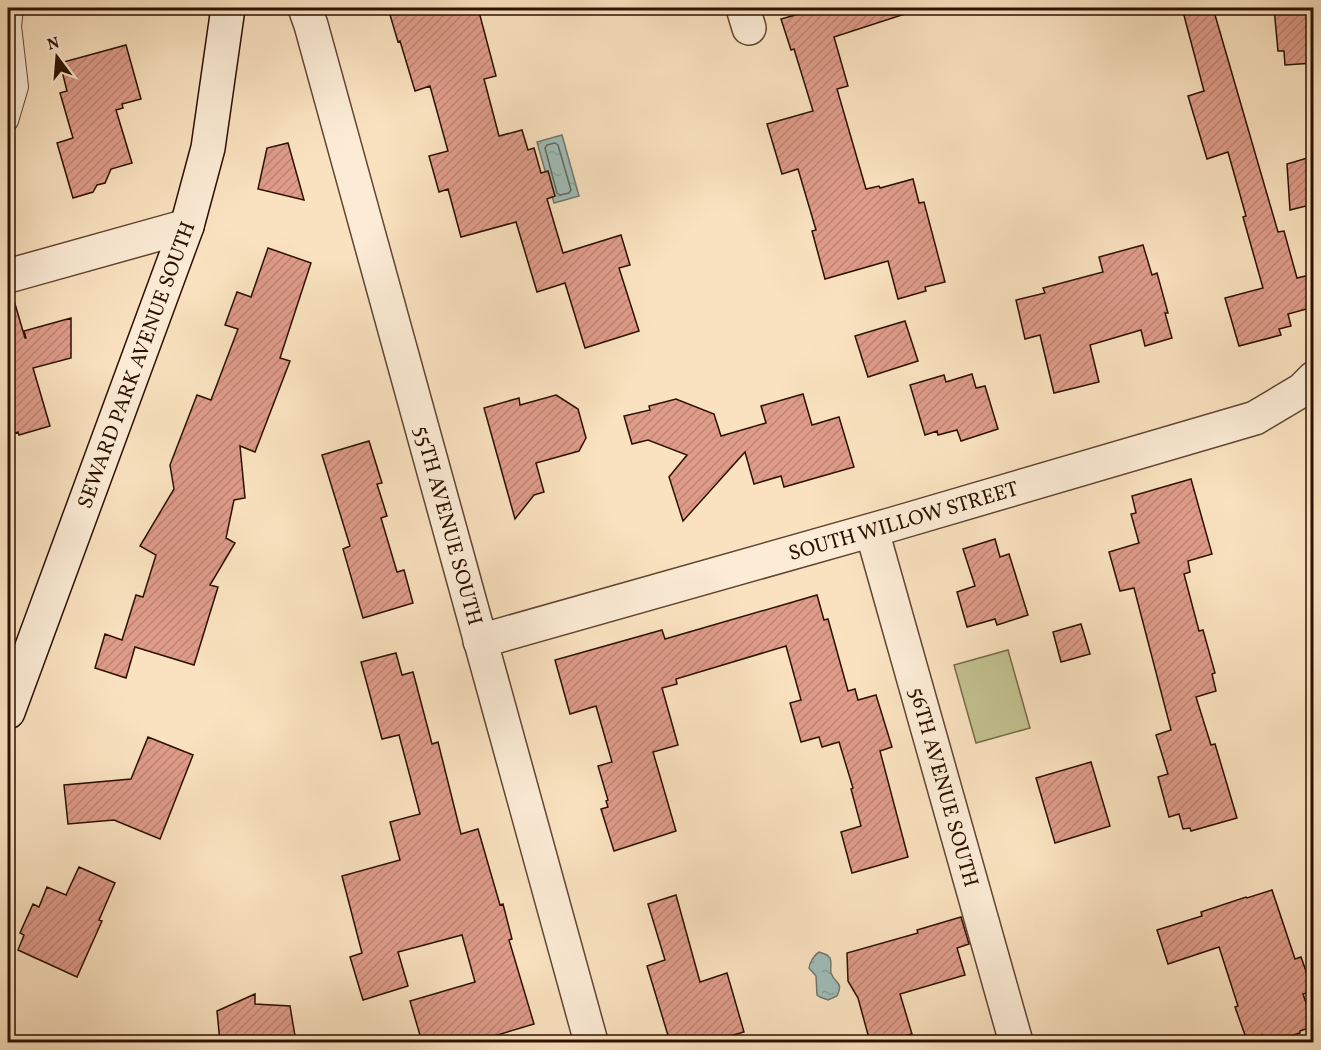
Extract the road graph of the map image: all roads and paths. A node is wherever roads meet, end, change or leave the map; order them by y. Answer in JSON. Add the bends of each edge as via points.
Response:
{"nodes":[{"id":1,"x":228,"y":8,"type":"edge"},
{"id":2,"x":305,"y":8,"type":"edge"},
{"id":3,"x":10,"y":20,"type":"edge"},
{"id":4,"x":8,"y":121,"type":"edge"},
{"id":5,"x":187,"y":226,"type":"junction"},
{"id":6,"x":8,"y":276,"type":"edge"},
{"id":7,"x":1314,"y":378,"type":"edge"},
{"id":8,"x":872,"y":531,"type":"junction"},
{"id":9,"x":480,"y":641,"type":"junction"},
{"id":10,"x":8,"y":712,"type":"edge"},
{"id":11,"x":591,"y":1042,"type":"edge"},
{"id":12,"x":1016,"y":1042,"type":"edge"}],
"edges":[{"from":1,"to":5,"type":"street","name":"SEWARD PARK AVENUE SOUTH","via":[[208,148]]},
{"from":2,"to":9,"type":"street","name":"55TH AVENUE SOUTH"},
{"from":3,"to":4,"type":"lane","via":[[18,87]]},
{"from":5,"to":6,"type":"street"},
{"from":5,"to":10,"type":"street","name":"SEWARD PARK AVENUE SOUTH"},
{"from":7,"to":8,"type":"street","name":"SOUTH WILLOW STREET","via":[[1302,390],[1255,418]]},
{"from":8,"to":9,"type":"street","name":"SOUTH WILLOW STREET"},
{"from":8,"to":12,"type":"street","name":"56TH AVENUE SOUTH"},
{"from":9,"to":11,"type":"street","name":"55TH AVENUE SOUTH"}]}
